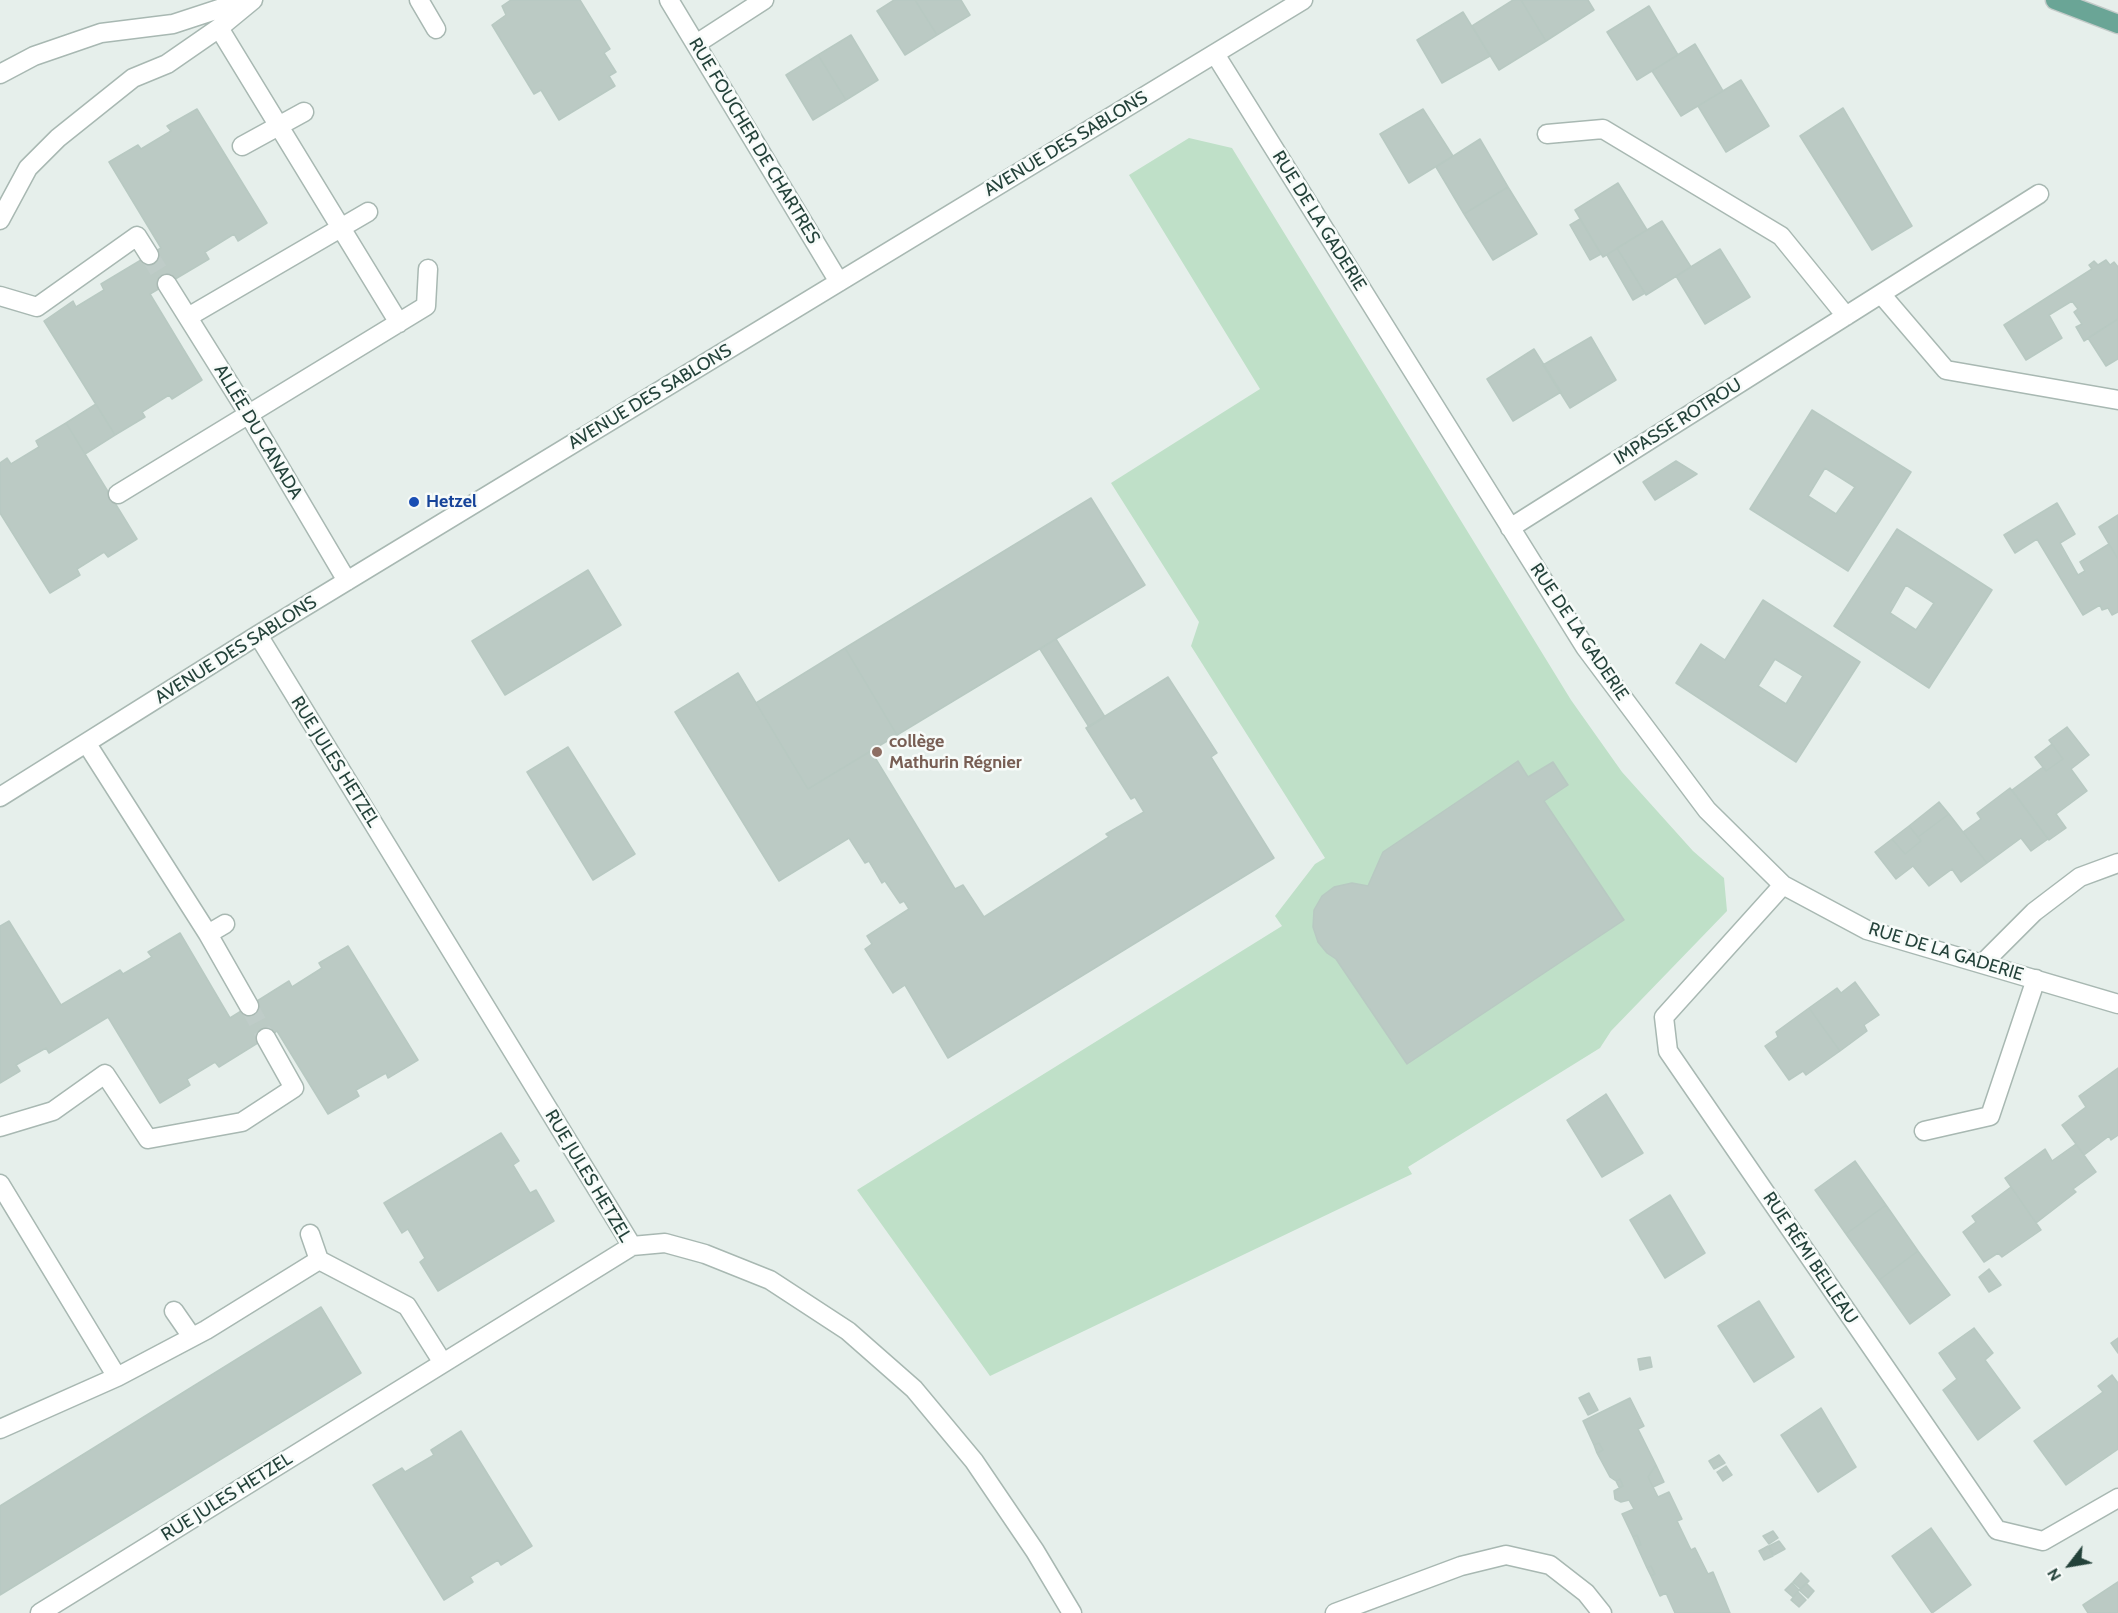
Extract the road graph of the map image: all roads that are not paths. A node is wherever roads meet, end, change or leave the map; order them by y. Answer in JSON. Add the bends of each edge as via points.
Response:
{"nodes":[{"id":1,"x":419,"y":0,"type":"edge"},
{"id":2,"x":669,"y":0,"type":"edge"},
{"id":3,"x":764,"y":0,"type":"edge"},
{"id":4,"x":1303,"y":0,"type":"edge"},
{"id":5,"x":2055,"y":0,"type":"edge"},
{"id":6,"x":251,"y":2,"type":"edge"},
{"id":7,"x":2118,"y":24,"type":"edge"},
{"id":8,"x":219,"y":28,"type":"junction"},
{"id":9,"x":436,"y":28,"type":"dead end"},
{"id":10,"x":696,"y":44,"type":"junction"},
{"id":11,"x":1215,"y":54,"type":"junction"},
{"id":12,"x":0,"y":74,"type":"edge"},
{"id":13,"x":304,"y":112,"type":"dead end"},
{"id":14,"x":280,"y":127,"type":"junction"},
{"id":15,"x":1547,"y":134,"type":"dead end"},
{"id":16,"x":242,"y":147,"type":"dead end"},
{"id":17,"x":2039,"y":194,"type":"dead end"},
{"id":18,"x":368,"y":212,"type":"dead end"},
{"id":19,"x":0,"y":220,"type":"edge"},
{"id":20,"x":341,"y":228,"type":"junction"},
{"id":21,"x":149,"y":255,"type":"tunnel mouth"},
{"id":22,"x":428,"y":269,"type":"dead end"},
{"id":23,"x":839,"y":282,"type":"junction"},
{"id":24,"x":167,"y":284,"type":"tunnel mouth"},
{"id":25,"x":1881,"y":294,"type":"junction"},
{"id":26,"x":0,"y":296,"type":"edge"},
{"id":27,"x":1846,"y":316,"type":"junction"},
{"id":28,"x":188,"y":317,"type":"junction"},
{"id":29,"x":399,"y":323,"type":"junction"},
{"id":30,"x":2118,"y":400,"type":"edge"},
{"id":31,"x":249,"y":415,"type":"junction"},
{"id":32,"x":118,"y":494,"type":"dead end"},
{"id":33,"x":1510,"y":528,"type":"junction"},
{"id":34,"x":347,"y":581,"type":"junction"},
{"id":35,"x":258,"y":635,"type":"junction"},
{"id":36,"x":87,"y":744,"type":"junction"},
{"id":37,"x":0,"y":797,"type":"edge"},
{"id":38,"x":2118,"y":863,"type":"edge"},
{"id":39,"x":1783,"y":885,"type":"junction"},
{"id":40,"x":225,"y":924,"type":"dead end"},
{"id":41,"x":208,"y":934,"type":"junction"},
{"id":42,"x":1983,"y":963,"type":"junction"},
{"id":43,"x":2036,"y":979,"type":"junction"},
{"id":44,"x":2118,"y":1004,"type":"edge"},
{"id":45,"x":249,"y":1006,"type":"tunnel mouth"},
{"id":46,"x":266,"y":1038,"type":"tunnel mouth"},
{"id":47,"x":0,"y":1127,"type":"edge"},
{"id":48,"x":1924,"y":1131,"type":"dead end"},
{"id":49,"x":0,"y":1184,"type":"edge"},
{"id":50,"x":310,"y":1234,"type":"dead end"},
{"id":51,"x":632,"y":1246,"type":"junction"},
{"id":52,"x":319,"y":1260,"type":"junction"},
{"id":53,"x":174,"y":1311,"type":"dead end"},
{"id":54,"x":192,"y":1337,"type":"junction"},
{"id":55,"x":443,"y":1363,"type":"junction"},
{"id":56,"x":117,"y":1377,"type":"junction"},
{"id":57,"x":0,"y":1429,"type":"edge"},
{"id":58,"x":2118,"y":1498,"type":"edge"},
{"id":59,"x":40,"y":1613,"type":"edge"},
{"id":60,"x":1072,"y":1613,"type":"edge"},
{"id":61,"x":1335,"y":1613,"type":"edge"},
{"id":62,"x":1602,"y":1613,"type":"edge"}],
"edges":[{"from":1,"to":9,"type":"street"},
{"from":2,"to":10,"type":"street","name":"RUE FOUCHER DE CHARTRES"},
{"from":3,"to":10,"type":"street"},
{"from":4,"to":11,"type":"street","name":"AVENUE DES SABLONS"},
{"from":5,"to":7,"type":"main road"},
{"from":6,"to":8,"type":"street"},
{"from":6,"to":12,"type":"street","via":[[173,24],[101,33],[34,56]]},
{"from":8,"to":14,"type":"street"},
{"from":8,"to":19,"type":"street","via":[[166,64],[133,78],[58,138],[28,168]]},
{"from":10,"to":23,"type":"street","name":"RUE FOUCHER DE CHARTRES"},
{"from":11,"to":23,"type":"street","name":"AVENUE DES SABLONS"},
{"from":11,"to":33,"type":"street","name":"RUE DE LA GADERIE"},
{"from":13,"to":14,"type":"street"},
{"from":14,"to":16,"type":"street"},
{"from":14,"to":20,"type":"street"},
{"from":15,"to":27,"type":"street","via":[[1603,129],[1781,236]]},
{"from":17,"to":25,"type":"street","name":"IMPASSE ROTROU"},
{"from":18,"to":20,"type":"street"},
{"from":20,"to":28,"type":"street"},
{"from":20,"to":29,"type":"street"},
{"from":21,"to":26,"type":"street","via":[[137,236],[37,307]]},
{"from":22,"to":29,"type":"street","via":[[426,306]]},
{"from":23,"to":34,"type":"street","name":"AVENUE DES SABLONS"},
{"from":24,"to":28,"type":"street","name":"ALLÉE DU CANADA"},
{"from":25,"to":27,"type":"street","name":"IMPASSE ROTROU"},
{"from":25,"to":30,"type":"street","via":[[1946,370]]},
{"from":27,"to":33,"type":"street","name":"IMPASSE ROTROU"},
{"from":28,"to":31,"type":"street","name":"ALLÉE DU CANADA"},
{"from":29,"to":31,"type":"street"},
{"from":31,"to":32,"type":"street"},
{"from":31,"to":34,"type":"street","name":"ALLÉE DU CANADA"},
{"from":33,"to":39,"type":"street","name":"RUE DE LA GADERIE","via":[[1585,647],[1707,810]]},
{"from":34,"to":35,"type":"street","name":"AVENUE DES SABLONS"},
{"from":35,"to":36,"type":"street","name":"AVENUE DES SABLONS"},
{"from":35,"to":51,"type":"street","name":"RUE JULES HETZEL"},
{"from":36,"to":37,"type":"street","name":"AVENUE DES SABLONS"},
{"from":36,"to":41,"type":"street"},
{"from":38,"to":42,"type":"street","via":[[2080,877],[2034,912]]},
{"from":39,"to":42,"type":"street","name":"RUE DE LA GADERIE","via":[[1867,930]]},
{"from":39,"to":58,"type":"street","name":"RUE RÉMI BELLEAU","via":[[1664,1017],[1668,1051],[1997,1530],[2043,1540]]},
{"from":40,"to":41,"type":"street"},
{"from":41,"to":45,"type":"street"},
{"from":42,"to":43,"type":"street","name":"RUE DE LA GADERIE"},
{"from":43,"to":44,"type":"street","name":"RUE DE LA GADERIE"},
{"from":43,"to":48,"type":"street","via":[[1990,1116]]},
{"from":46,"to":47,"type":"street","via":[[294,1088],[242,1122],[148,1139],[105,1074],[53,1112]]},
{"from":49,"to":56,"type":"street"},
{"from":50,"to":52,"type":"street"},
{"from":51,"to":55,"type":"street","name":"RUE JULES HETZEL"},
{"from":51,"to":60,"type":"street","via":[[665,1243],[705,1254],[770,1280],[848,1331],[914,1389],[974,1461]]},
{"from":52,"to":54,"type":"street"},
{"from":52,"to":55,"type":"street","via":[[407,1306]]},
{"from":53,"to":54,"type":"street"},
{"from":54,"to":56,"type":"street"},
{"from":55,"to":59,"type":"street","name":"RUE JULES HETZEL"},
{"from":56,"to":57,"type":"street"},
{"from":61,"to":62,"type":"street","via":[[1461,1566],[1506,1555],[1550,1565],[1586,1593]]}]}
